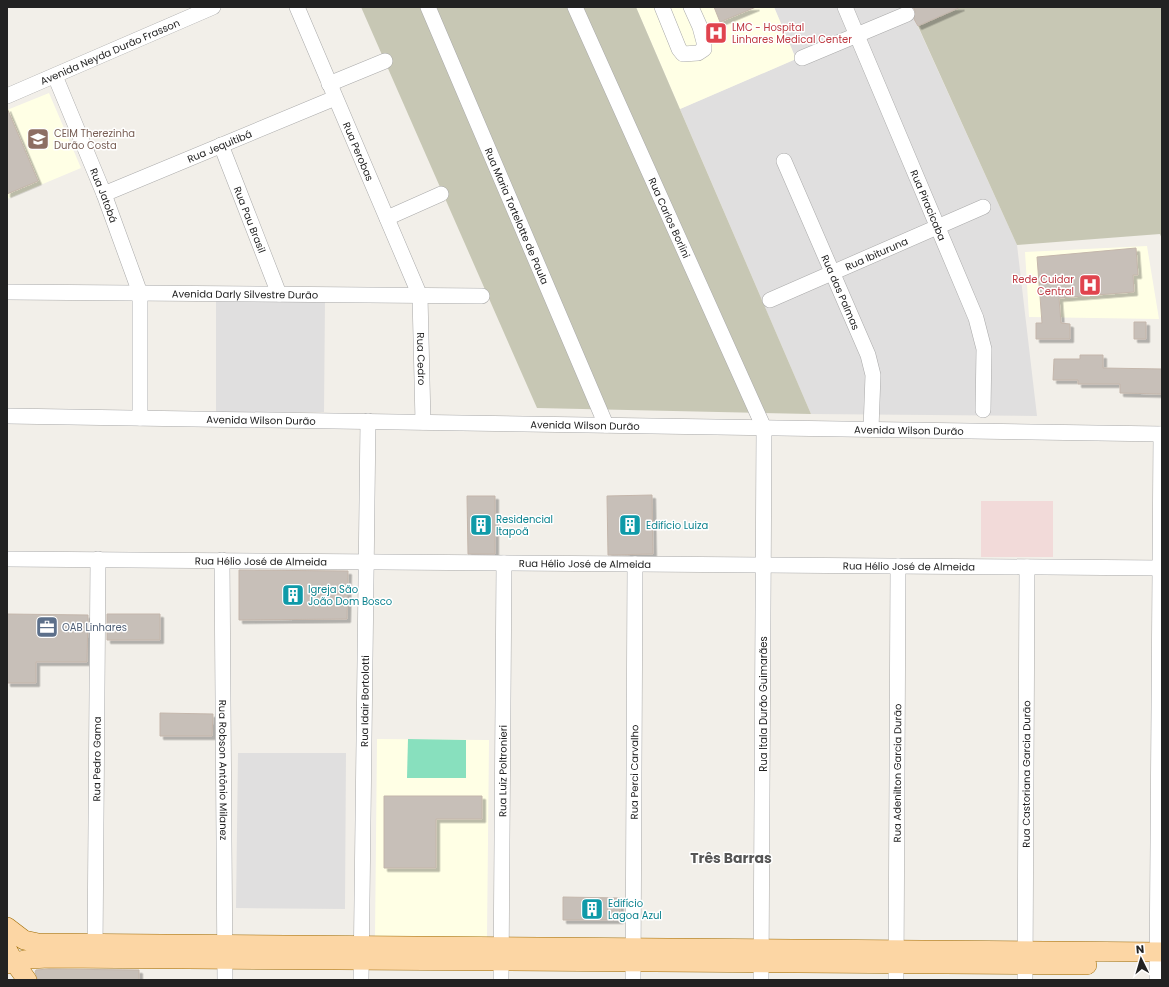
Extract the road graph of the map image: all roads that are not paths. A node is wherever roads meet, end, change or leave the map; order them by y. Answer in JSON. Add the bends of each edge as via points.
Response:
{"nodes":[{"id":1,"x":213,"y":7,"type":"edge"},
{"id":2,"x":296,"y":7,"type":"edge"},
{"id":3,"x":428,"y":7,"type":"edge"},
{"id":4,"x":575,"y":7,"type":"edge"},
{"id":5,"x":662,"y":7,"type":"edge"},
{"id":6,"x":691,"y":7,"type":"edge"},
{"id":7,"x":845,"y":7,"type":"edge"},
{"id":8,"x":907,"y":14,"type":"dead end"},
{"id":9,"x":857,"y":35,"type":"junction"},
{"id":10,"x":802,"y":58,"type":"dead end"},
{"id":11,"x":385,"y":61,"type":"dead end"},
{"id":12,"x":55,"y":76,"type":"junction"},
{"id":13,"x":330,"y":84,"type":"junction"},
{"id":14,"x":7,"y":96,"type":"edge"},
{"id":15,"x":336,"y":98,"type":"junction"},
{"id":16,"x":221,"y":145,"type":"junction"},
{"id":17,"x":784,"y":161,"type":"dead end"},
{"id":18,"x":104,"y":194,"type":"junction"},
{"id":19,"x":440,"y":194,"type":"dead end"},
{"id":20,"x":983,"y":207,"type":"dead end"},
{"id":21,"x":387,"y":218,"type":"junction"},
{"id":22,"x":938,"y":227,"type":"junction"},
{"id":23,"x":832,"y":272,"type":"junction"},
{"id":24,"x":7,"y":292,"type":"edge"},
{"id":25,"x":140,"y":293,"type":"junction"},
{"id":26,"x":279,"y":294,"type":"junction"},
{"id":27,"x":420,"y":296,"type":"junction"},
{"id":28,"x":482,"y":296,"type":"dead end"},
{"id":29,"x":770,"y":300,"type":"dead end"},
{"id":30,"x":983,"y":410,"type":"dead end"},
{"id":31,"x":7,"y":416,"type":"edge"},
{"id":32,"x":140,"y":418,"type":"junction"},
{"id":33,"x":368,"y":422,"type":"junction"},
{"id":34,"x":422,"y":422,"type":"junction"},
{"id":35,"x":606,"y":425,"type":"junction"},
{"id":36,"x":764,"y":428,"type":"junction"},
{"id":37,"x":871,"y":429,"type":"junction"},
{"id":38,"x":1161,"y":434,"type":"edge"},
{"id":39,"x":7,"y":559,"type":"edge"},
{"id":40,"x":98,"y":559,"type":"junction"},
{"id":41,"x":222,"y":560,"type":"junction"},
{"id":42,"x":366,"y":562,"type":"junction"},
{"id":43,"x":504,"y":563,"type":"junction"},
{"id":44,"x":635,"y":564,"type":"junction"},
{"id":45,"x":763,"y":565,"type":"junction"},
{"id":46,"x":898,"y":566,"type":"junction"},
{"id":47,"x":1027,"y":567,"type":"junction"},
{"id":48,"x":1161,"y":568,"type":"edge"},
{"id":49,"x":7,"y":927,"type":"edge"},
{"id":50,"x":95,"y":951,"type":"junction"},
{"id":51,"x":224,"y":952,"type":"junction"},
{"id":52,"x":361,"y":953,"type":"junction"},
{"id":53,"x":501,"y":954,"type":"junction"},
{"id":54,"x":9,"y":958,"type":"edge"},
{"id":55,"x":633,"y":963,"type":"edge"},
{"id":56,"x":1159,"y":963,"type":"edge"},
{"id":57,"x":761,"y":964,"type":"edge"},
{"id":58,"x":896,"y":964,"type":"edge"},
{"id":59,"x":1025,"y":965,"type":"edge"},
{"id":60,"x":27,"y":980,"type":"edge"},
{"id":61,"x":224,"y":980,"type":"edge"},
{"id":62,"x":361,"y":980,"type":"edge"},
{"id":63,"x":501,"y":980,"type":"edge"}],
"edges":[{"from":1,"to":12,"type":"street","name":"Avenida Neyda Durão Frasson"},
{"from":2,"to":13,"type":"street","name":"Rua Perobas"},
{"from":3,"to":35,"type":"street","name":"Rua Maria Tortelotte de Paula"},
{"from":4,"to":36,"type":"street","name":"Rua Carlos Borlini"},
{"from":5,"to":6,"type":"street","via":[[679,49],[684,54],[691,55],[704,49],[704,42]]},
{"from":7,"to":9,"type":"street","name":"Rua Piracicaba"},
{"from":8,"to":9,"type":"street"},
{"from":9,"to":10,"type":"street"},
{"from":9,"to":22,"type":"street","name":"Rua Piracicaba"},
{"from":11,"to":13,"type":"street"},
{"from":12,"to":14,"type":"street","name":"Avenida Neyda Durão Frasson"},
{"from":12,"to":18,"type":"street","name":"Rua Jatobá"},
{"from":13,"to":15,"type":"street","name":"Rua Perobas"},
{"from":15,"to":16,"type":"street","name":"Rua Jequitibá"},
{"from":15,"to":21,"type":"street","name":"Rua Perobas"},
{"from":16,"to":18,"type":"street","name":"Rua Jequitibá"},
{"from":16,"to":26,"type":"street","name":"Rua Pau Brasil"},
{"from":17,"to":23,"type":"street","name":"Rua das Palmas"},
{"from":18,"to":25,"type":"street","name":"Rua Jatobá"},
{"from":19,"to":21,"type":"street"},
{"from":20,"to":22,"type":"street","name":"Rua Ibituruna"},
{"from":21,"to":27,"type":"street","name":"Rua Perobas"},
{"from":22,"to":23,"type":"street","name":"Rua Ibituruna"},
{"from":22,"to":30,"type":"street","name":"Rua Piracicaba","via":[[976,318],[984,349]]},
{"from":23,"to":29,"type":"street","name":"Rua Ibituruna"},
{"from":23,"to":37,"type":"street","name":"Rua das Palmas","via":[[868,355],[873,375]]},
{"from":24,"to":25,"type":"street","name":"Avenida Darly Silvestre Durão"},
{"from":25,"to":26,"type":"street","name":"Avenida Darly Silvestre Durão"},
{"from":25,"to":32,"type":"street","name":"Rua Jatobá"},
{"from":26,"to":27,"type":"street","name":"Avenida Darly Silvestre Durão"},
{"from":27,"to":28,"type":"street","name":"Avenida Darly Silvestre Durão"},
{"from":27,"to":34,"type":"street","name":"Rua Cedro"},
{"from":31,"to":32,"type":"street","name":"Avenida Wilson Durão"},
{"from":32,"to":33,"type":"street","name":"Avenida Wilson Durão"},
{"from":33,"to":34,"type":"street","name":"Avenida Wilson Durão"},
{"from":33,"to":42,"type":"street","name":"Rua Idair Bortolotti"},
{"from":34,"to":35,"type":"street","name":"Avenida Wilson Durão"},
{"from":35,"to":36,"type":"street","name":"Avenida Wilson Durão"},
{"from":36,"to":37,"type":"street","name":"Avenida Wilson Durão"},
{"from":36,"to":45,"type":"street","name":"Rua Itala Durão Guimarães"},
{"from":37,"to":38,"type":"street","name":"Avenida Wilson Durão"},
{"from":38,"to":48,"type":"street"},
{"from":39,"to":40,"type":"street","name":"Rua Hélio José de Almeida"},
{"from":40,"to":41,"type":"street","name":"Rua Hélio José de Almeida"},
{"from":40,"to":50,"type":"street","name":"Rua Pedro Gama"},
{"from":41,"to":42,"type":"street","name":"Rua Hélio José de Almeida"},
{"from":41,"to":51,"type":"street","name":"Rua Robson Antônio Milanez"},
{"from":42,"to":43,"type":"street","name":"Rua Hélio José de Almeida"},
{"from":42,"to":52,"type":"street","name":"Rua Idair Bortolotti"},
{"from":43,"to":44,"type":"street","name":"Rua Hélio José de Almeida"},
{"from":43,"to":53,"type":"street","name":"Rua Luiz Poltronieri"},
{"from":44,"to":45,"type":"street","name":"Rua Hélio José de Almeida"},
{"from":44,"to":55,"type":"street","name":"Rua Perci Carvalho"},
{"from":45,"to":46,"type":"street","name":"Rua Hélio José de Almeida"},
{"from":45,"to":57,"type":"street","name":"Rua Itala Durão Guimarães"},
{"from":46,"to":47,"type":"street","name":"Rua Hélio José de Almeida"},
{"from":46,"to":58,"type":"street","name":"Rua Adenilton Garcia Durão"},
{"from":47,"to":48,"type":"street","name":"Rua Hélio José de Almeida"},
{"from":47,"to":59,"type":"street","name":"Rua Castoriana Garcia Durão"},
{"from":48,"to":56,"type":"street"},
{"from":49,"to":50,"type":"main road","via":[[24,940]]},
{"from":50,"to":51,"type":"main road"},
{"from":50,"to":54,"type":"main road"},
{"from":51,"to":52,"type":"main road"},
{"from":51,"to":61,"type":"street","name":"Rua Robson Antônio Milanez"},
{"from":52,"to":53,"type":"main road"},
{"from":52,"to":62,"type":"street","name":"Rua Idair Bortolotti"},
{"from":53,"to":55,"type":"main road"},
{"from":53,"to":63,"type":"street","name":"Rua Luiz Poltronieri"},
{"from":54,"to":60,"type":"main road"},
{"from":55,"to":57,"type":"main road"},
{"from":56,"to":59,"type":"main road"},
{"from":57,"to":58,"type":"main road"},
{"from":58,"to":59,"type":"main road"}]}
